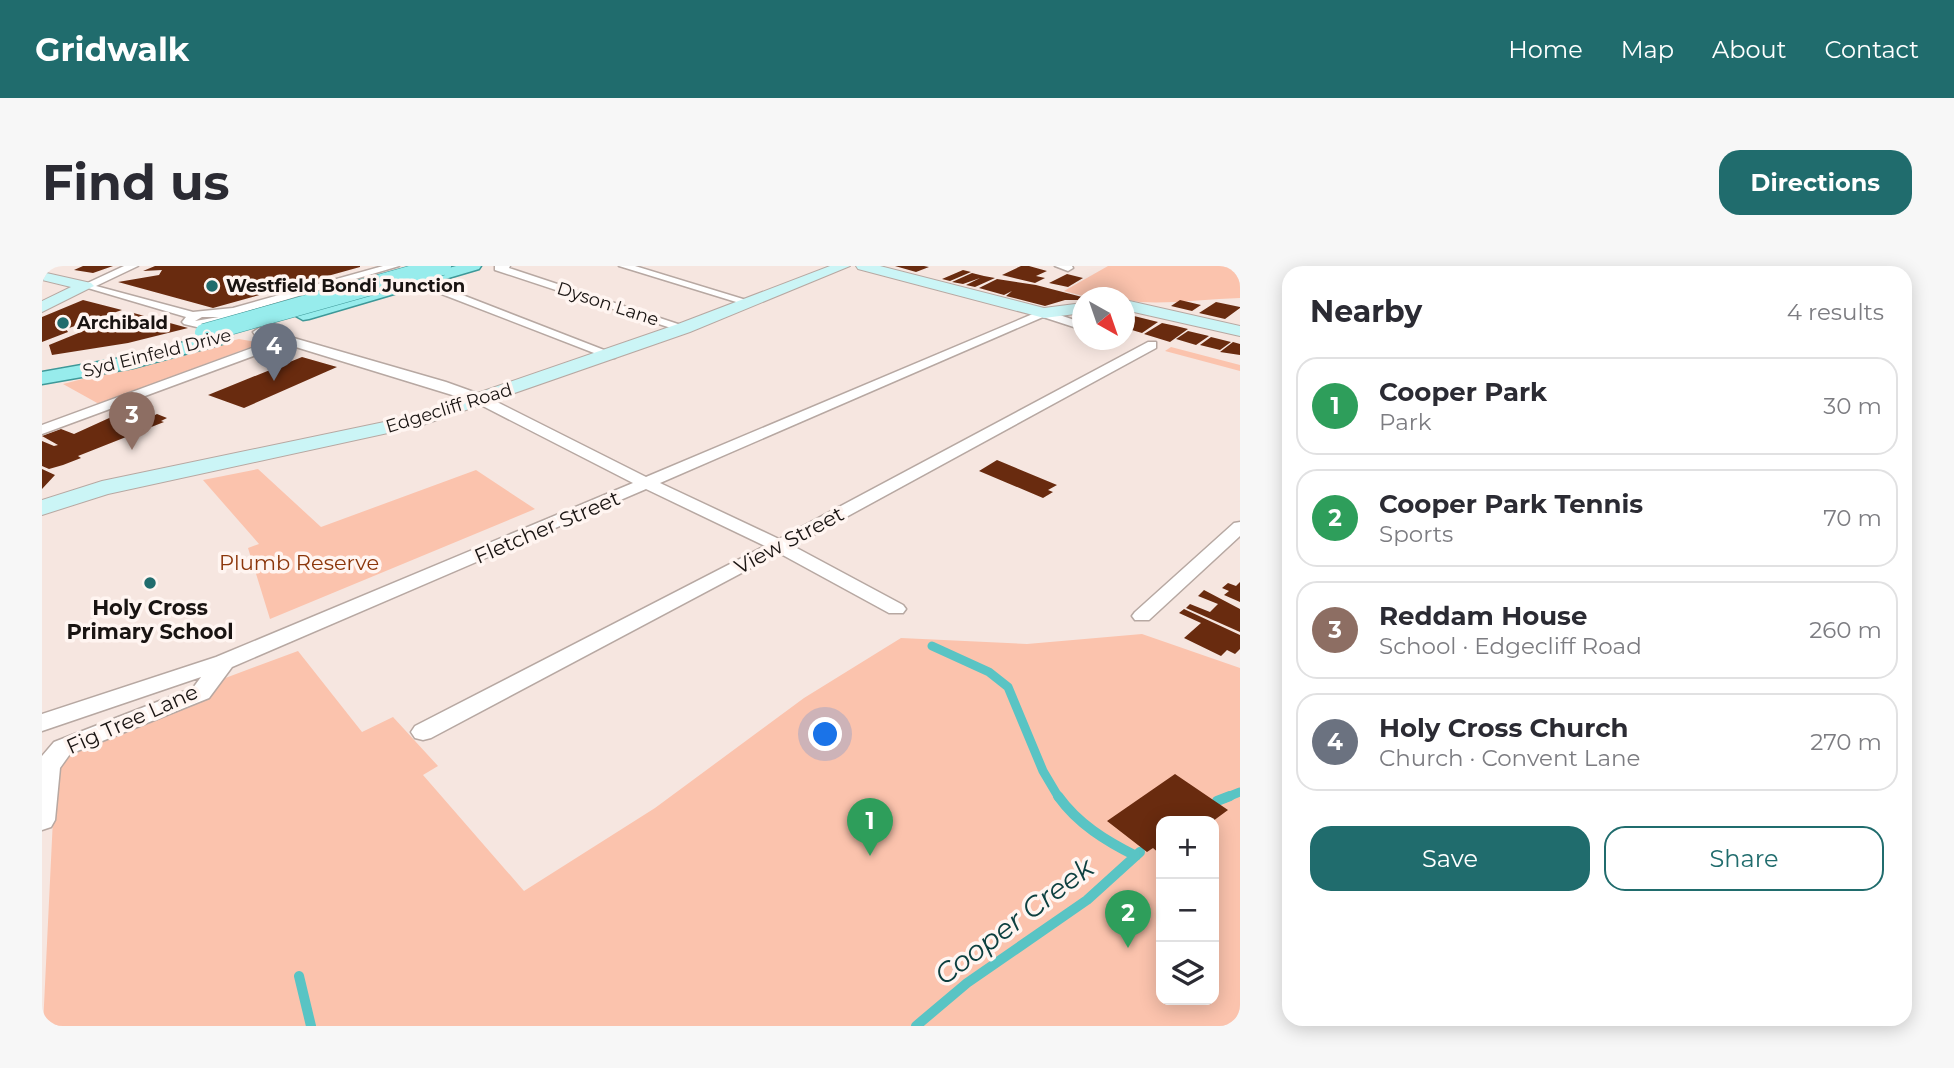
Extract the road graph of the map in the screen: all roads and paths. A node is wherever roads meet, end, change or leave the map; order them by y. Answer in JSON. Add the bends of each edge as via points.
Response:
{"nodes":[{"id":1,"x":133,"y":266,"type":"edge"},
{"id":2,"x":394,"y":266,"type":"edge"},
{"id":3,"x":442,"y":266,"type":"edge"},
{"id":4,"x":473,"y":266,"type":"edge"},
{"id":5,"x":505,"y":266,"type":"edge"},
{"id":6,"x":624,"y":266,"type":"edge"},
{"id":7,"x":843,"y":266,"type":"edge"},
{"id":8,"x":849,"y":266,"type":"edge"},
{"id":9,"x":862,"y":266,"type":"edge"},
{"id":10,"x":42,"y":276,"type":"edge"},
{"id":11,"x":86,"y":286,"type":"junction"},
{"id":12,"x":443,"y":291,"type":"dead end"},
{"id":13,"x":42,"y":302,"type":"edge"},
{"id":14,"x":750,"y":303,"type":"junction"},
{"id":15,"x":1135,"y":306,"type":"edge"},
{"id":16,"x":42,"y":307,"type":"edge"},
{"id":17,"x":1072,"y":309,"type":"edge"},
{"id":18,"x":1044,"y":313,"type":"junction"},
{"id":19,"x":1072,"y":324,"type":"edge"},
{"id":20,"x":684,"y":328,"type":"junction"},
{"id":21,"x":206,"y":329,"type":"junction"},
{"id":22,"x":1240,"y":331,"type":"edge"},
{"id":23,"x":258,"y":332,"type":"dead end"},
{"id":24,"x":285,"y":340,"type":"junction"},
{"id":25,"x":1145,"y":343,"type":"dead end"},
{"id":26,"x":611,"y":355,"type":"junction"},
{"id":27,"x":42,"y":365,"type":"edge"},
{"id":28,"x":42,"y":379,"type":"edge"},
{"id":29,"x":480,"y":399,"type":"junction"},
{"id":30,"x":42,"y":430,"type":"edge"},
{"id":31,"x":646,"y":484,"type":"junction"},
{"id":32,"x":42,"y":508,"type":"edge"},
{"id":33,"x":1240,"y":527,"type":"edge"},
{"id":34,"x":779,"y":546,"type":"junction"},
{"id":35,"x":896,"y":610,"type":"dead end"},
{"id":36,"x":1142,"y":616,"type":"dead end"},
{"id":37,"x":224,"y":662,"type":"junction"},
{"id":38,"x":42,"y":723,"type":"edge"},
{"id":39,"x":424,"y":732,"type":"dead end"},
{"id":40,"x":42,"y":820,"type":"edge"}],
"edges":[{"from":1,"to":11,"type":"street"},
{"from":2,"to":21,"type":"street","via":[[223,313],[223,319],[202,325],[188,321]]},
{"from":3,"to":21,"type":"main road","name":"Syd Einfeld Drive","bridge":true},
{"from":4,"to":21,"type":"main road","name":"Syd Einfeld Drive"},
{"from":5,"to":20,"type":"street","name":"Dyson Lane","via":[[499,268]]},
{"from":6,"to":14,"type":"street"},
{"from":7,"to":14,"type":"street","name":"Edgecliff Road"},
{"from":8,"to":9,"type":"street"},
{"from":9,"to":18,"type":"street"},
{"from":10,"to":11,"type":"street"},
{"from":11,"to":13,"type":"street"},
{"from":11,"to":16,"type":"street"},
{"from":11,"to":21,"type":"street"},
{"from":12,"to":26,"type":"street"},
{"from":14,"to":20,"type":"street","name":"Edgecliff Road"},
{"from":15,"to":22,"type":"street"},
{"from":17,"to":18,"type":"street"},
{"from":18,"to":19,"type":"street"},
{"from":18,"to":31,"type":"street","name":"Fletcher Street"},
{"from":20,"to":26,"type":"street","name":"Edgecliff Road"},
{"from":21,"to":27,"type":"main road","name":"Syd Einfeld Drive","via":[[125,351]]},
{"from":21,"to":28,"type":"main road","name":"Syd Einfeld Drive","via":[[84,372]]},
{"from":23,"to":24,"type":"street"},
{"from":24,"to":29,"type":"street"},
{"from":24,"to":30,"type":"street"},
{"from":25,"to":34,"type":"street","name":"View Street"},
{"from":26,"to":29,"type":"street","name":"Edgecliff Road"},
{"from":29,"to":31,"type":"street"},
{"from":29,"to":32,"type":"street","name":"Edgecliff Road","via":[[374,431],[102,488]]},
{"from":31,"to":34,"type":"street"},
{"from":31,"to":37,"type":"street","name":"Fletcher Street"},
{"from":33,"to":36,"type":"street"},
{"from":34,"to":35,"type":"street"},
{"from":34,"to":39,"type":"street","name":"View Street"},
{"from":37,"to":38,"type":"street","name":"Fletcher Street"},
{"from":37,"to":40,"type":"street","name":"Fig Tree Lane","via":[[201,693],[62,748],[48,766]]}]}
